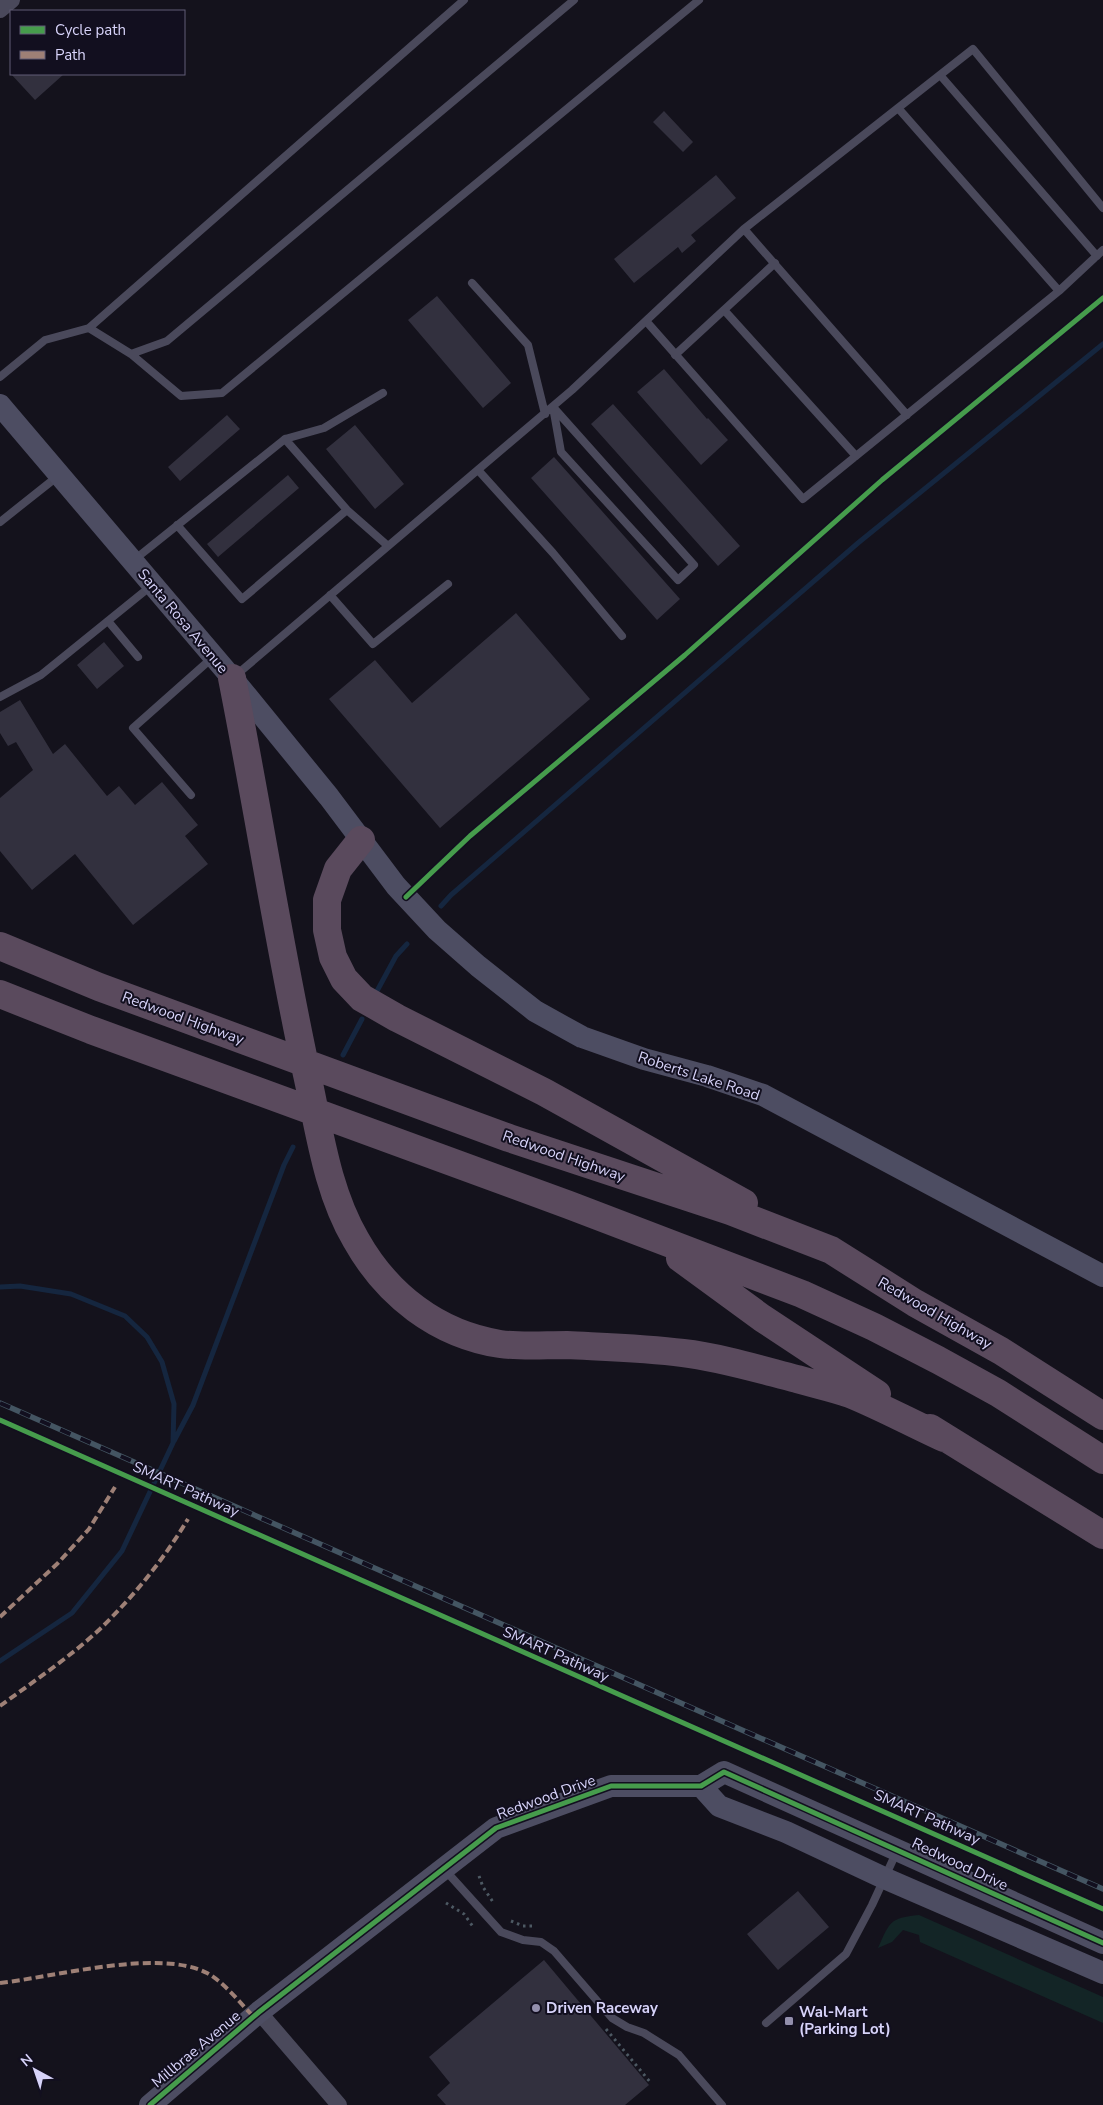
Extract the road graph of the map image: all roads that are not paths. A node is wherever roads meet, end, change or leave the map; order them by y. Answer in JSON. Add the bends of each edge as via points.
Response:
{"nodes":[{"id":1,"x":12,"y":0,"type":"edge"},
{"id":2,"x":464,"y":0,"type":"edge"},
{"id":3,"x":574,"y":0,"type":"edge"},
{"id":4,"x":699,"y":0,"type":"edge"},
{"id":5,"x":0,"y":10,"type":"edge"},
{"id":6,"x":940,"y":75,"type":"junction"},
{"id":7,"x":898,"y":108,"type":"junction"},
{"id":8,"x":1103,"y":208,"type":"edge"},
{"id":9,"x":744,"y":229,"type":"junction"},
{"id":10,"x":1100,"y":253,"type":"edge"},
{"id":11,"x":775,"y":263,"type":"junction"},
{"id":12,"x":472,"y":283,"type":"dead end"},
{"id":13,"x":1059,"y":291,"type":"junction"},
{"id":14,"x":724,"y":310,"type":"junction"},
{"id":15,"x":646,"y":321,"type":"junction"},
{"id":16,"x":89,"y":328,"type":"junction"},
{"id":17,"x":131,"y":354,"type":"junction"},
{"id":18,"x":676,"y":355,"type":"junction"},
{"id":19,"x":0,"y":377,"type":"edge"},
{"id":20,"x":383,"y":393,"type":"dead end"},
{"id":21,"x":0,"y":405,"type":"edge"},
{"id":22,"x":553,"y":407,"type":"junction"},
{"id":23,"x":545,"y":414,"type":"junction"},
{"id":24,"x":907,"y":415,"type":"junction"},
{"id":25,"x":286,"y":439,"type":"junction"},
{"id":26,"x":856,"y":456,"type":"junction"},
{"id":27,"x":478,"y":470,"type":"junction"},
{"id":28,"x":59,"y":475,"type":"junction"},
{"id":29,"x":347,"y":510,"type":"junction"},
{"id":30,"x":0,"y":522,"type":"edge"},
{"id":31,"x":177,"y":525,"type":"junction"},
{"id":32,"x":388,"y":546,"type":"junction"},
{"id":33,"x":132,"y":562,"type":"junction"},
{"id":34,"x":448,"y":584,"type":"dead end"},
{"id":35,"x":152,"y":585,"type":"junction"},
{"id":36,"x":330,"y":595,"type":"junction"},
{"id":37,"x":108,"y":621,"type":"junction"},
{"id":38,"x":622,"y":636,"type":"dead end"},
{"id":39,"x":138,"y":657,"type":"dead end"},
{"id":40,"x":213,"y":657,"type":"junction"},
{"id":41,"x":232,"y":678,"type":"junction"},
{"id":42,"x":0,"y":697,"type":"edge"},
{"id":43,"x":191,"y":795,"type":"dead end"},
{"id":44,"x":361,"y":840,"type":"junction"},
{"id":45,"x":0,"y":946,"type":"edge"},
{"id":46,"x":0,"y":994,"type":"edge"},
{"id":47,"x":650,"y":1237,"type":"junction"},
{"id":48,"x":831,"y":1250,"type":"junction"},
{"id":49,"x":1103,"y":1276,"type":"edge"},
{"id":50,"x":1103,"y":1416,"type":"edge"},
{"id":51,"x":944,"y":1438,"type":"junction"},
{"id":52,"x":1103,"y":1460,"type":"edge"},
{"id":53,"x":1103,"y":1535,"type":"edge"},
{"id":54,"x":702,"y":1786,"type":"junction"},
{"id":55,"x":897,"y":1849,"type":"junction"},
{"id":56,"x":444,"y":1868,"type":"junction"},
{"id":57,"x":884,"y":1878,"type":"junction"},
{"id":58,"x":1103,"y":1944,"type":"edge"},
{"id":59,"x":1103,"y":1973,"type":"edge"},
{"id":60,"x":259,"y":2012,"type":"junction"},
{"id":61,"x":766,"y":2023,"type":"dead end"},
{"id":62,"x":150,"y":2105,"type":"edge"},
{"id":63,"x":339,"y":2105,"type":"edge"},
{"id":64,"x":722,"y":2105,"type":"edge"}],
"edges":[{"from":1,"to":5,"type":"street"},
{"from":2,"to":16,"type":"lane"},
{"from":3,"to":17,"type":"lane","via":[[167,341]]},
{"from":4,"to":17,"type":"lane","via":[[222,393],[181,396]]},
{"from":6,"to":7,"type":"lane"},
{"from":6,"to":8,"type":"lane","via":[[973,49]]},
{"from":6,"to":10,"type":"lane"},
{"from":7,"to":9,"type":"lane"},
{"from":7,"to":13,"type":"lane"},
{"from":9,"to":11,"type":"lane"},
{"from":9,"to":15,"type":"lane"},
{"from":10,"to":13,"type":"lane"},
{"from":11,"to":14,"type":"lane"},
{"from":11,"to":24,"type":"lane"},
{"from":12,"to":23,"type":"lane","via":[[528,345]]},
{"from":13,"to":24,"type":"lane"},
{"from":14,"to":18,"type":"lane"},
{"from":14,"to":26,"type":"lane"},
{"from":15,"to":18,"type":"lane"},
{"from":15,"to":22,"type":"lane"},
{"from":16,"to":17,"type":"lane"},
{"from":16,"to":19,"type":"lane","via":[[45,340]]},
{"from":18,"to":26,"type":"lane","via":[[802,499]]},
{"from":20,"to":25,"type":"lane","via":[[324,428]]},
{"from":21,"to":28,"type":"street","name":"Santa Rosa Avenue"},
{"from":22,"to":22,"type":"lane","via":[[694,565],[678,580],[561,452]]},
{"from":22,"to":23,"type":"lane"},
{"from":23,"to":27,"type":"lane"},
{"from":24,"to":26,"type":"lane"},
{"from":25,"to":29,"type":"lane"},
{"from":25,"to":31,"type":"lane"},
{"from":27,"to":32,"type":"lane"},
{"from":27,"to":38,"type":"lane"},
{"from":28,"to":30,"type":"lane"},
{"from":28,"to":33,"type":"street","name":"Santa Rosa Avenue"},
{"from":29,"to":31,"type":"lane","via":[[242,599]]},
{"from":29,"to":32,"type":"lane"},
{"from":31,"to":33,"type":"lane"},
{"from":32,"to":36,"type":"lane"},
{"from":33,"to":35,"type":"street","name":"Santa Rosa Avenue"},
{"from":34,"to":36,"type":"lane","via":[[373,644]]},
{"from":35,"to":37,"type":"lane"},
{"from":35,"to":40,"type":"street","name":"Santa Rosa Avenue"},
{"from":36,"to":41,"type":"lane"},
{"from":37,"to":39,"type":"lane"},
{"from":37,"to":42,"type":"lane","via":[[41,675]]},
{"from":40,"to":41,"type":"street","name":"Santa Rosa Avenue"},
{"from":40,"to":43,"type":"lane","via":[[133,728]]},
{"from":41,"to":44,"type":"street","name":"Santa Rosa Avenue"},
{"from":41,"to":51,"type":"highway","via":[[296,1024],[324,1151],[339,1207],[373,1267],[395,1292],[419,1313],[451,1330],[499,1344],[564,1345],[694,1355],[847,1393]]},
{"from":44,"to":48,"type":"highway","via":[[338,869],[327,900],[327,930],[333,957],[344,979],[362,998],[526,1082]]},
{"from":44,"to":49,"type":"street","name":"Roberts Lake Road","via":[[396,886],[437,930],[535,1011],[582,1037],[763,1096]]},
{"from":45,"to":48,"type":"highway","name":"Redwood Highway","via":[[99,987],[509,1138],[730,1211]]},
{"from":46,"to":47,"type":"highway"},
{"from":47,"to":51,"type":"highway","via":[[762,1318]]},
{"from":47,"to":52,"type":"highway","via":[[802,1294],[874,1327],[998,1393]]},
{"from":48,"to":50,"type":"highway","name":"Redwood Highway","via":[[915,1303],[1001,1350]]},
{"from":51,"to":53,"type":"highway"},
{"from":54,"to":55,"type":"street","name":"Redwood Drive","via":[[724,1772]]},
{"from":54,"to":56,"type":"street","name":"Redwood Drive","via":[[611,1786],[496,1828]]},
{"from":54,"to":57,"type":"street","via":[[719,1806],[786,1832]]},
{"from":55,"to":57,"type":"lane"},
{"from":55,"to":58,"type":"street","name":"Redwood Drive"},
{"from":56,"to":60,"type":"street","name":"Redwood Drive"},
{"from":56,"to":64,"type":"lane","via":[[501,1932],[541,1942],[554,1951],[612,2018],[679,2055]]},
{"from":57,"to":59,"type":"street"},
{"from":57,"to":61,"type":"lane","via":[[846,1954]]},
{"from":60,"to":62,"type":"street","name":"Millbrae Avenue"},
{"from":60,"to":63,"type":"street"}]}
